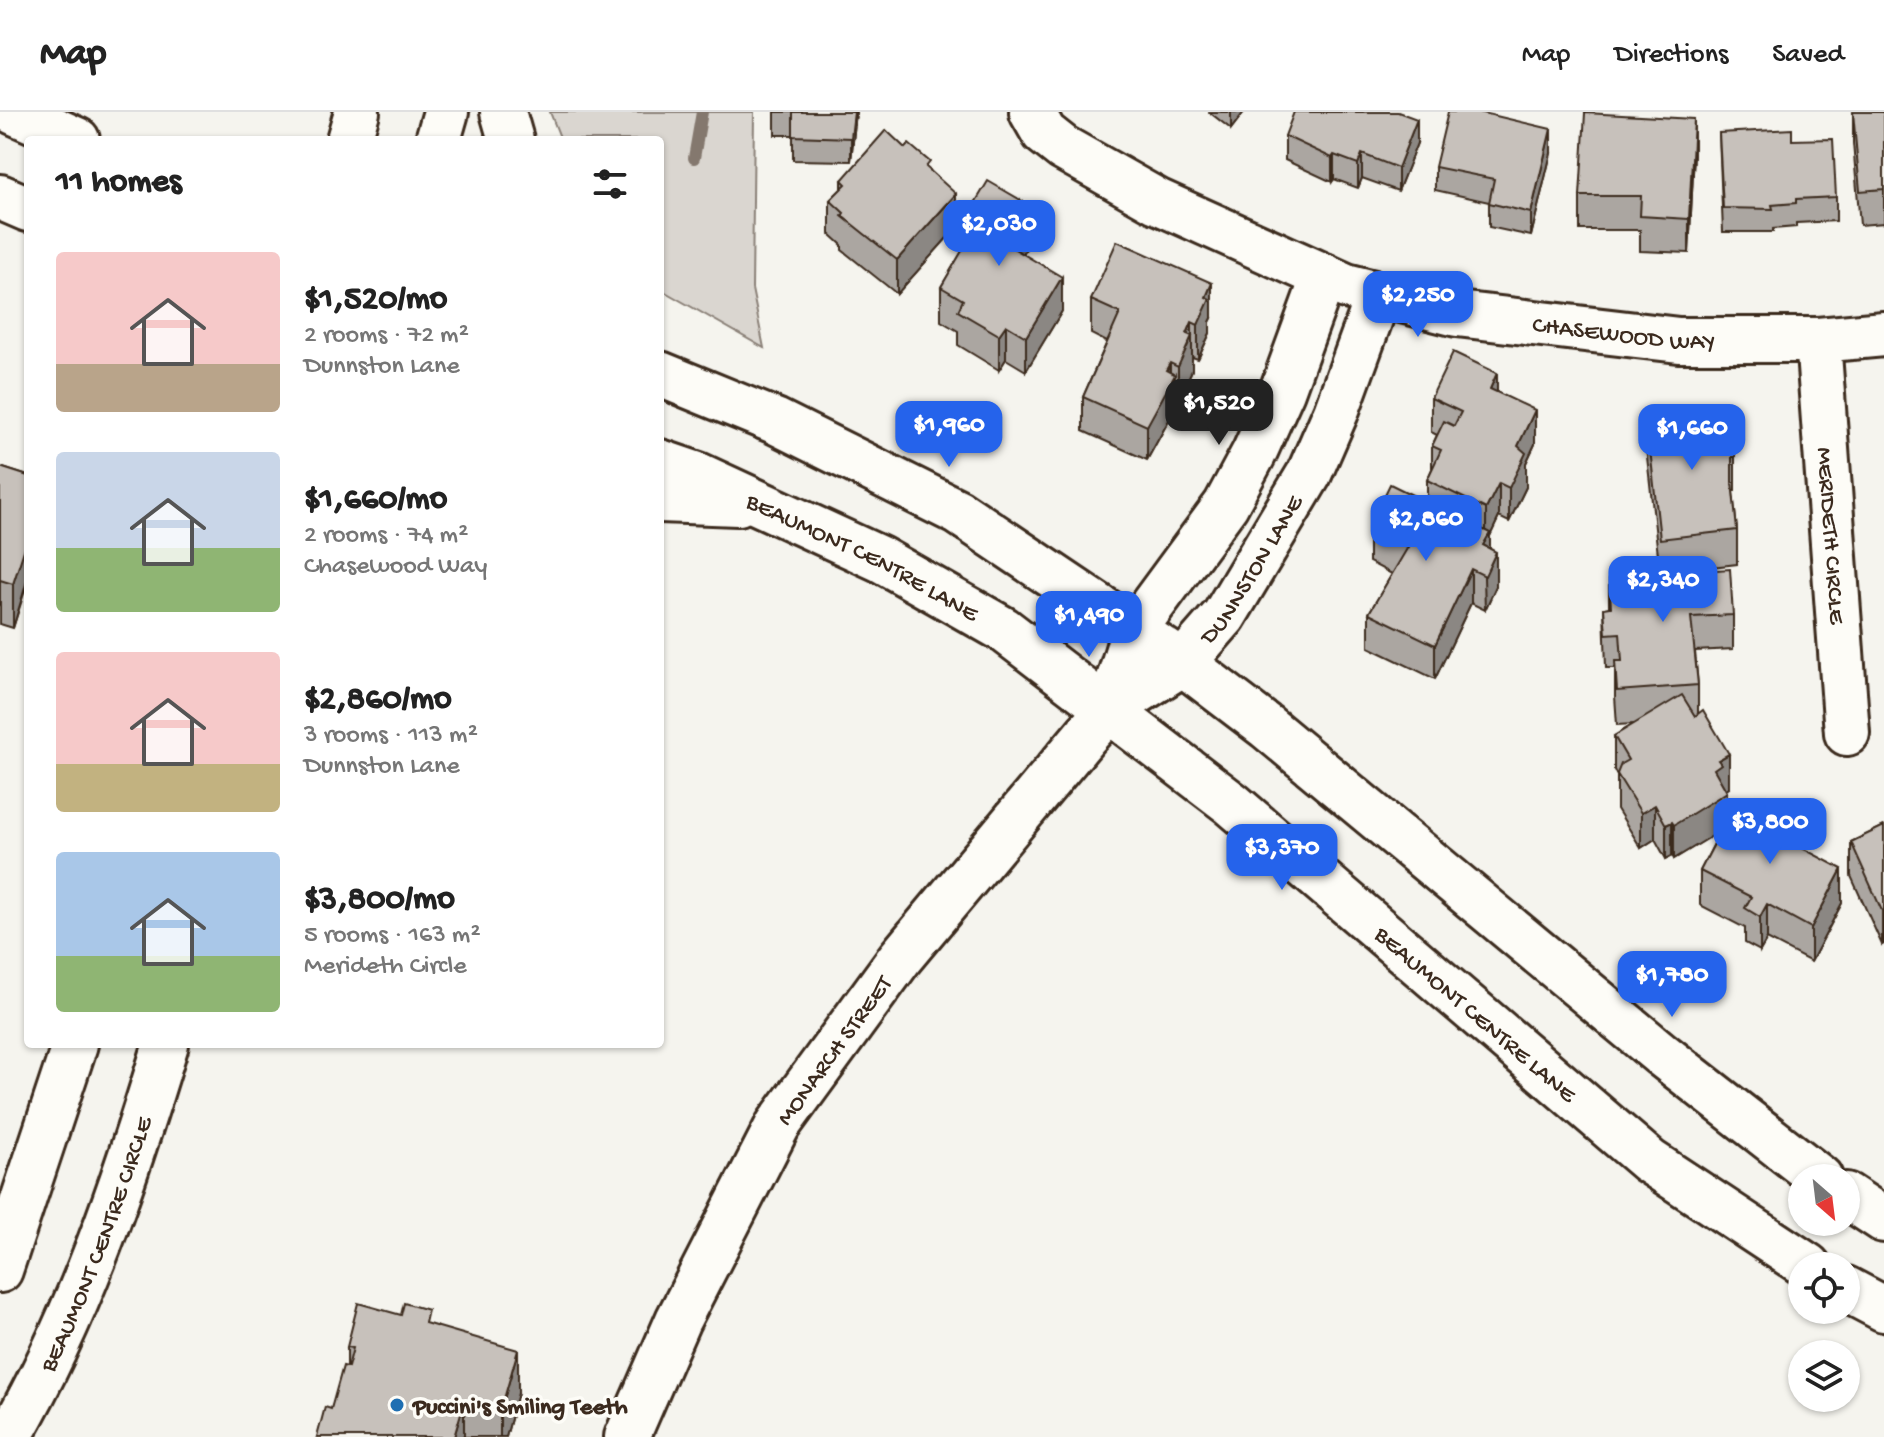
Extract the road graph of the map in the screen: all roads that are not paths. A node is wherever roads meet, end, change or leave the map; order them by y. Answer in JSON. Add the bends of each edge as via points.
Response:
{"nodes":[{"id":1,"x":357,"y":112,"type":"edge"},
{"id":2,"x":446,"y":112,"type":"edge"},
{"id":3,"x":503,"y":112,"type":"edge"},
{"id":4,"x":1032,"y":112,"type":"edge"},
{"id":5,"x":350,"y":136,"type":"edge"},
{"id":6,"x":439,"y":136,"type":"edge"},
{"id":7,"x":510,"y":136,"type":"edge"},
{"id":8,"x":0,"y":197,"type":"edge"},
{"id":9,"x":24,"y":207,"type":"edge"},
{"id":10,"x":1324,"y":276,"type":"junction"},
{"id":11,"x":1379,"y":294,"type":"junction"},
{"id":12,"x":1884,"y":334,"type":"edge"},
{"id":13,"x":1818,"y":340,"type":"junction"},
{"id":14,"x":664,"y":348,"type":"edge"},
{"id":15,"x":664,"y":376,"type":"edge"},
{"id":16,"x":716,"y":397,"type":"junction"},
{"id":17,"x":664,"y":463,"type":"edge"},
{"id":18,"x":664,"y":500,"type":"edge"},
{"id":19,"x":761,"y":504,"type":"junction"},
{"id":20,"x":1134,"y":630,"type":"junction"},
{"id":21,"x":1183,"y":663,"type":"junction"},
{"id":22,"x":1110,"y":709,"type":"junction"},
{"id":23,"x":1847,"y":733,"type":"dead end"},
{"id":24,"x":74,"y":1048,"type":"edge"},
{"id":25,"x":165,"y":1048,"type":"edge"},
{"id":26,"x":1802,"y":1164,"type":"edge"},
{"id":27,"x":1860,"y":1204,"type":"edge"},
{"id":28,"x":1884,"y":1220,"type":"edge"},
{"id":29,"x":1788,"y":1253,"type":"edge"},
{"id":30,"x":0,"y":1270,"type":"edge"},
{"id":31,"x":1860,"y":1296,"type":"edge"},
{"id":32,"x":1884,"y":1309,"type":"edge"},
{"id":33,"x":9,"y":1437,"type":"edge"},
{"id":34,"x":627,"y":1437,"type":"edge"}],
"edges":[{"from":1,"to":5,"type":"street"},
{"from":2,"to":6,"type":"street"},
{"from":3,"to":7,"type":"street"},
{"from":4,"to":10,"type":"street","name":"CHASEWOOD WAY","via":[[1044,133],[1063,148],[1157,201]]},
{"from":8,"to":9,"type":"street"},
{"from":10,"to":11,"type":"street","name":"CHASEWOOD WAY"},
{"from":10,"to":20,"type":"street","via":[[1254,453],[1226,505]]},
{"from":11,"to":13,"type":"street","name":"CHASEWOOD WAY","via":[[1457,314],[1562,329],[1679,340]]},
{"from":11,"to":21,"type":"street","name":"DUNNSTON LANE","via":[[1309,474],[1224,616]]},
{"from":12,"to":13,"type":"street","name":"CHASEWOOD WAY"},
{"from":13,"to":23,"type":"street","name":"MERIDETH CIRCLE"},
{"from":14,"to":16,"type":"street"},
{"from":15,"to":16,"type":"street"},
{"from":16,"to":20,"type":"street","via":[[958,512]]},
{"from":17,"to":19,"type":"street","name":"BEAUMONT CENTRE LANE"},
{"from":18,"to":19,"type":"street"},
{"from":19,"to":22,"type":"street","name":"BEAUMONT CENTRE LANE","via":[[880,559],[1003,629]]},
{"from":20,"to":21,"type":"street"},
{"from":20,"to":22,"type":"street"},
{"from":21,"to":22,"type":"street","name":"DUNNSTON LANE"},
{"from":21,"to":26,"type":"street"},
{"from":22,"to":29,"type":"street","name":"BEAUMONT CENTRE LANE","via":[[1232,804],[1649,1161]]},
{"from":22,"to":34,"type":"street","name":"MONARCH STREET","via":[[900,958],[778,1125],[678,1320]]},
{"from":24,"to":30,"type":"street"},
{"from":25,"to":33,"type":"street","name":"BEAUMONT CENTRE CIRCLE","via":[[107,1228]]},
{"from":27,"to":28,"type":"street"},
{"from":31,"to":32,"type":"street"}]}
